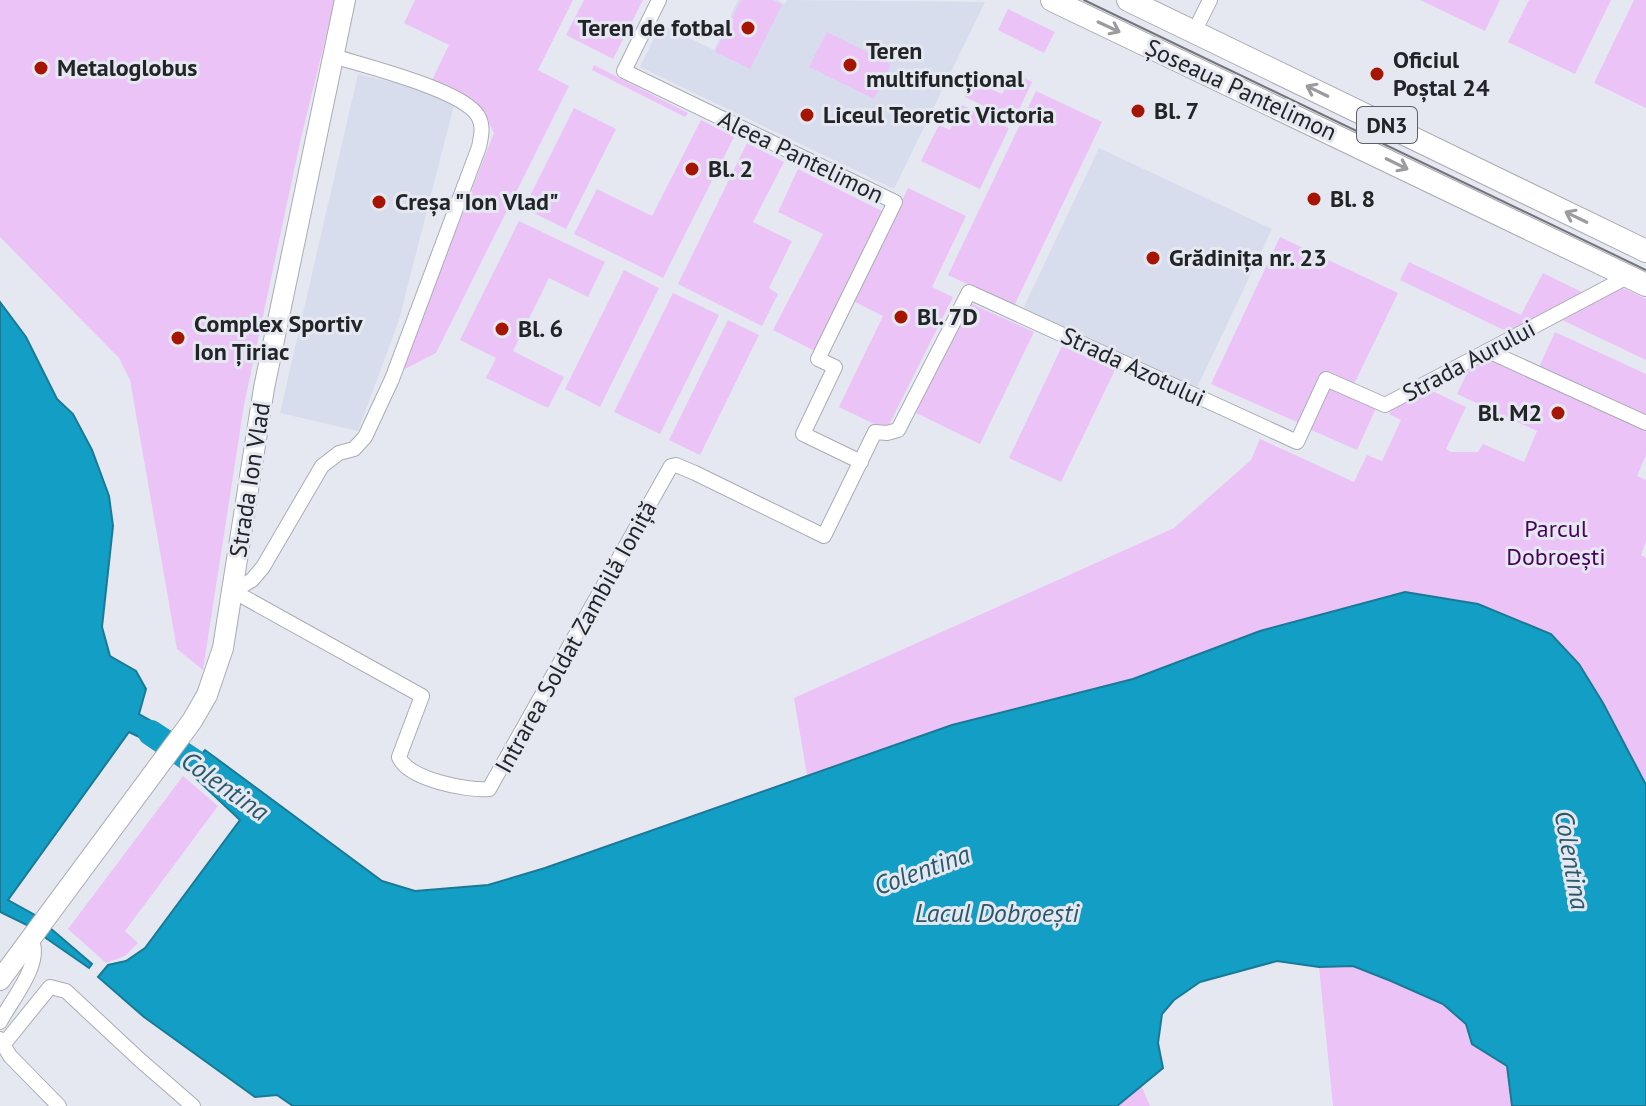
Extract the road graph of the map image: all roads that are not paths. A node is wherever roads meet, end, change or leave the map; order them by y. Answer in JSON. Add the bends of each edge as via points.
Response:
{"nodes":[{"id":1,"x":345,"y":0,"type":"edge"},
{"id":2,"x":659,"y":0,"type":"edge"},
{"id":3,"x":1052,"y":0,"type":"edge"},
{"id":4,"x":1128,"y":0,"type":"edge"},
{"id":5,"x":1210,"y":0,"type":"edge"},
{"id":6,"x":1194,"y":32,"type":"junction"},
{"id":7,"x":333,"y":56,"type":"junction"},
{"id":8,"x":1646,"y":251,"type":"edge"},
{"id":9,"x":1638,"y":281,"type":"edge"},
{"id":10,"x":1488,"y":351,"type":"junction"},
{"id":11,"x":1646,"y":423,"type":"edge"},
{"id":12,"x":1297,"y":442,"type":"joint"},
{"id":13,"x":861,"y":462,"type":"junction"},
{"id":14,"x":233,"y":591,"type":"junction"},
{"id":15,"x":33,"y":938,"type":"junction"},
{"id":16,"x":0,"y":980,"type":"edge"},
{"id":17,"x":0,"y":1022,"type":"edge"},
{"id":18,"x":2,"y":1042,"type":"edge"},
{"id":19,"x":59,"y":1106,"type":"edge"},
{"id":20,"x":193,"y":1106,"type":"edge"}],
"edges":[{"from":1,"to":7,"type":"street","name":"Strada Ion Vlad"},
{"from":2,"to":13,"type":"street","name":"Aleea Pantelimon","via":[[624,71],[895,202],[818,359],[835,367],[803,434]]},
{"from":3,"to":9,"type":"main road","name":"Șoseaua Pantelimon","number":"DN3","one_way":true},
{"from":4,"to":6,"type":"main road","name":"Șoseaua Pantelimon","number":"DN3"},
{"from":5,"to":6,"type":"street"},
{"from":8,"to":6,"type":"main road","name":"Șoseaua Pantelimon","number":"DN3","one_way":true},
{"from":7,"to":14,"type":"street","name":"Strada Ion Vlad","via":[[264,388]]},
{"from":7,"to":14,"type":"street","via":[[459,100],[478,115],[482,131],[392,379],[365,437],[322,466],[263,567]]},
{"from":9,"to":10,"type":"street","name":"Strada Aurului"},
{"from":10,"to":11,"type":"street"},
{"from":10,"to":12,"type":"street","name":"Strada Aurului","via":[[1385,405],[1326,379]]},
{"from":12,"to":13,"type":"street","name":"Strada Azotului","via":[[969,292],[898,430],[875,432]]},
{"from":13,"to":14,"type":"street","name":"Intrarea Soldat Zambilă Ioniță","via":[[824,536],[671,466],[489,789],[409,771],[399,757],[422,696]]},
{"from":14,"to":15,"type":"street","name":"Strada Ion Vlad","via":[[207,695]]},
{"from":15,"to":16,"type":"street","name":"Strada Ion Vlad"},
{"from":15,"to":17,"type":"street","via":[[34,959]]},
{"from":18,"to":19,"type":"street"},
{"from":18,"to":20,"type":"street","via":[[50,987],[60,987]]}]}
